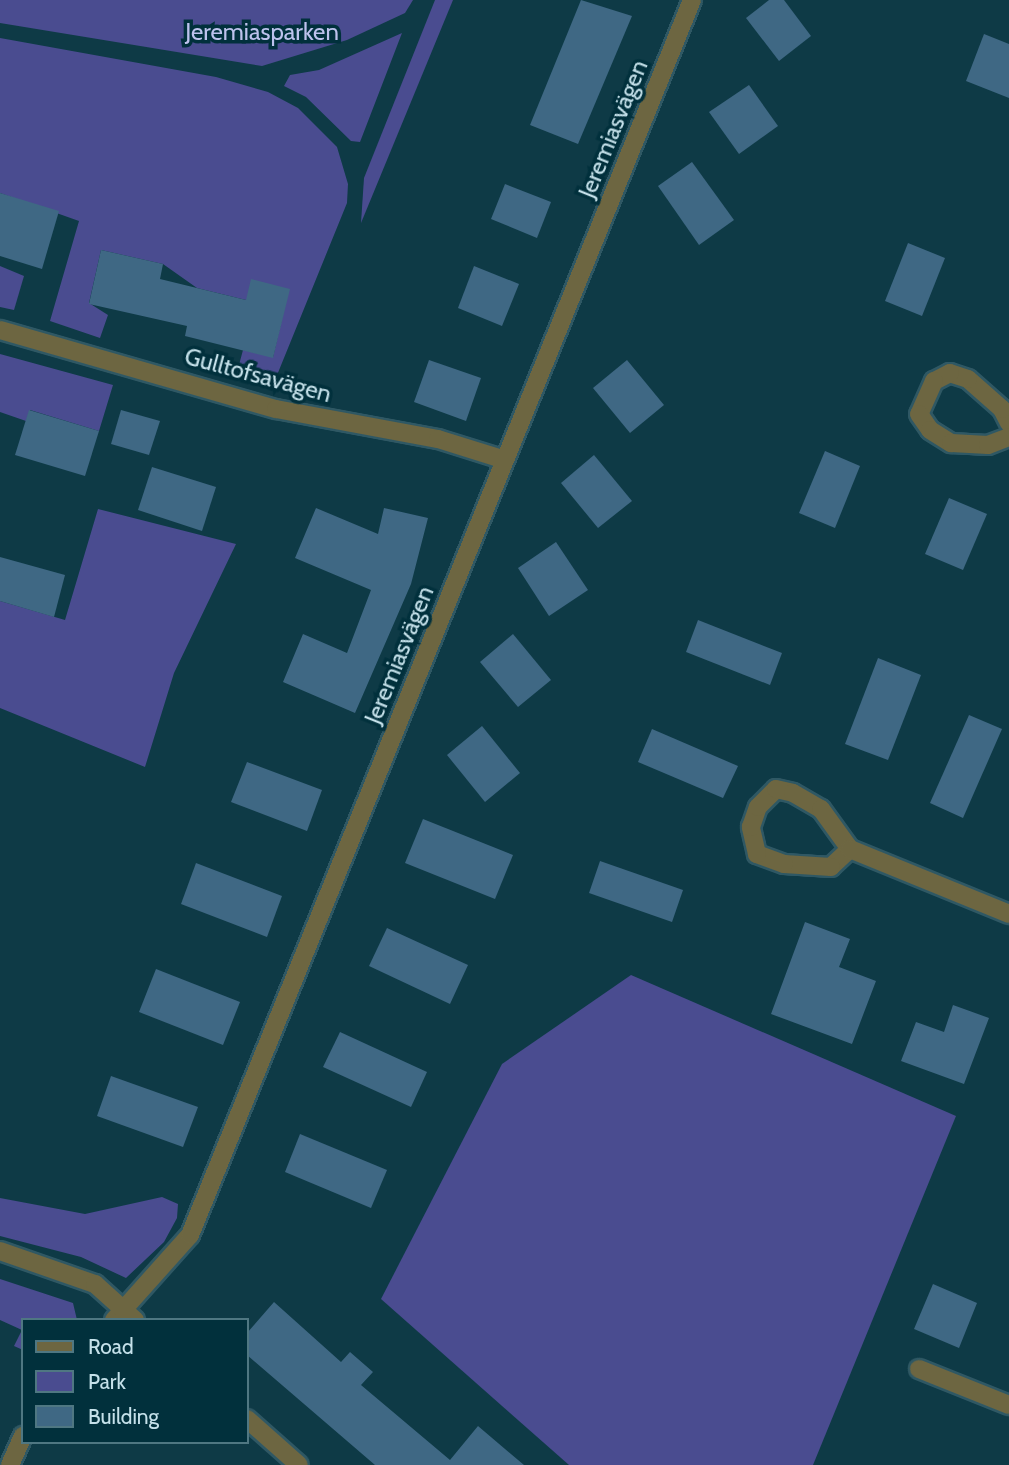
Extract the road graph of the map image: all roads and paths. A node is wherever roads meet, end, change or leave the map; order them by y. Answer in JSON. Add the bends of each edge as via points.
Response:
{"nodes":[{"id":1,"x":692,"y":0,"type":"edge"},
{"id":2,"x":0,"y":330,"type":"edge"},
{"id":3,"x":1009,"y":423,"type":"edge"},
{"id":4,"x":1009,"y":436,"type":"edge"},
{"id":5,"x":505,"y":460,"type":"junction"},
{"id":6,"x":850,"y":849,"type":"junction"},
{"id":7,"x":1009,"y":914,"type":"edge"},
{"id":8,"x":0,"y":1251,"type":"edge"},
{"id":9,"x":124,"y":1316,"type":"edge"},
{"id":10,"x":919,"y":1369,"type":"dead end"},
{"id":11,"x":1009,"y":1405,"type":"edge"},
{"id":12,"x":248,"y":1420,"type":"edge"},
{"id":13,"x":21,"y":1440,"type":"edge"},
{"id":14,"x":10,"y":1465,"type":"edge"},
{"id":15,"x":299,"y":1465,"type":"edge"}],
"edges":[{"from":1,"to":5,"type":"street","name":"Jeremiasvägen"},
{"from":2,"to":5,"type":"street","name":"Gulltofsavägen","via":[[276,409],[438,439]]},
{"from":3,"to":4,"type":"street","via":[[1002,409],[968,379],[950,373],[934,381],[919,414],[930,430],[951,443],[988,445]]},
{"from":5,"to":9,"type":"street","name":"Jeremiasvägen","via":[[190,1235]]},
{"from":6,"to":6,"type":"street","via":[[821,809],[776,789],[758,807],[751,827],[757,854],[783,864],[831,867]]},
{"from":6,"to":7,"type":"street"},
{"from":8,"to":9,"type":"street","via":[[94,1284]]},
{"from":10,"to":11,"type":"street"},
{"from":12,"to":15,"type":"street"},
{"from":13,"to":14,"type":"street"}]}
